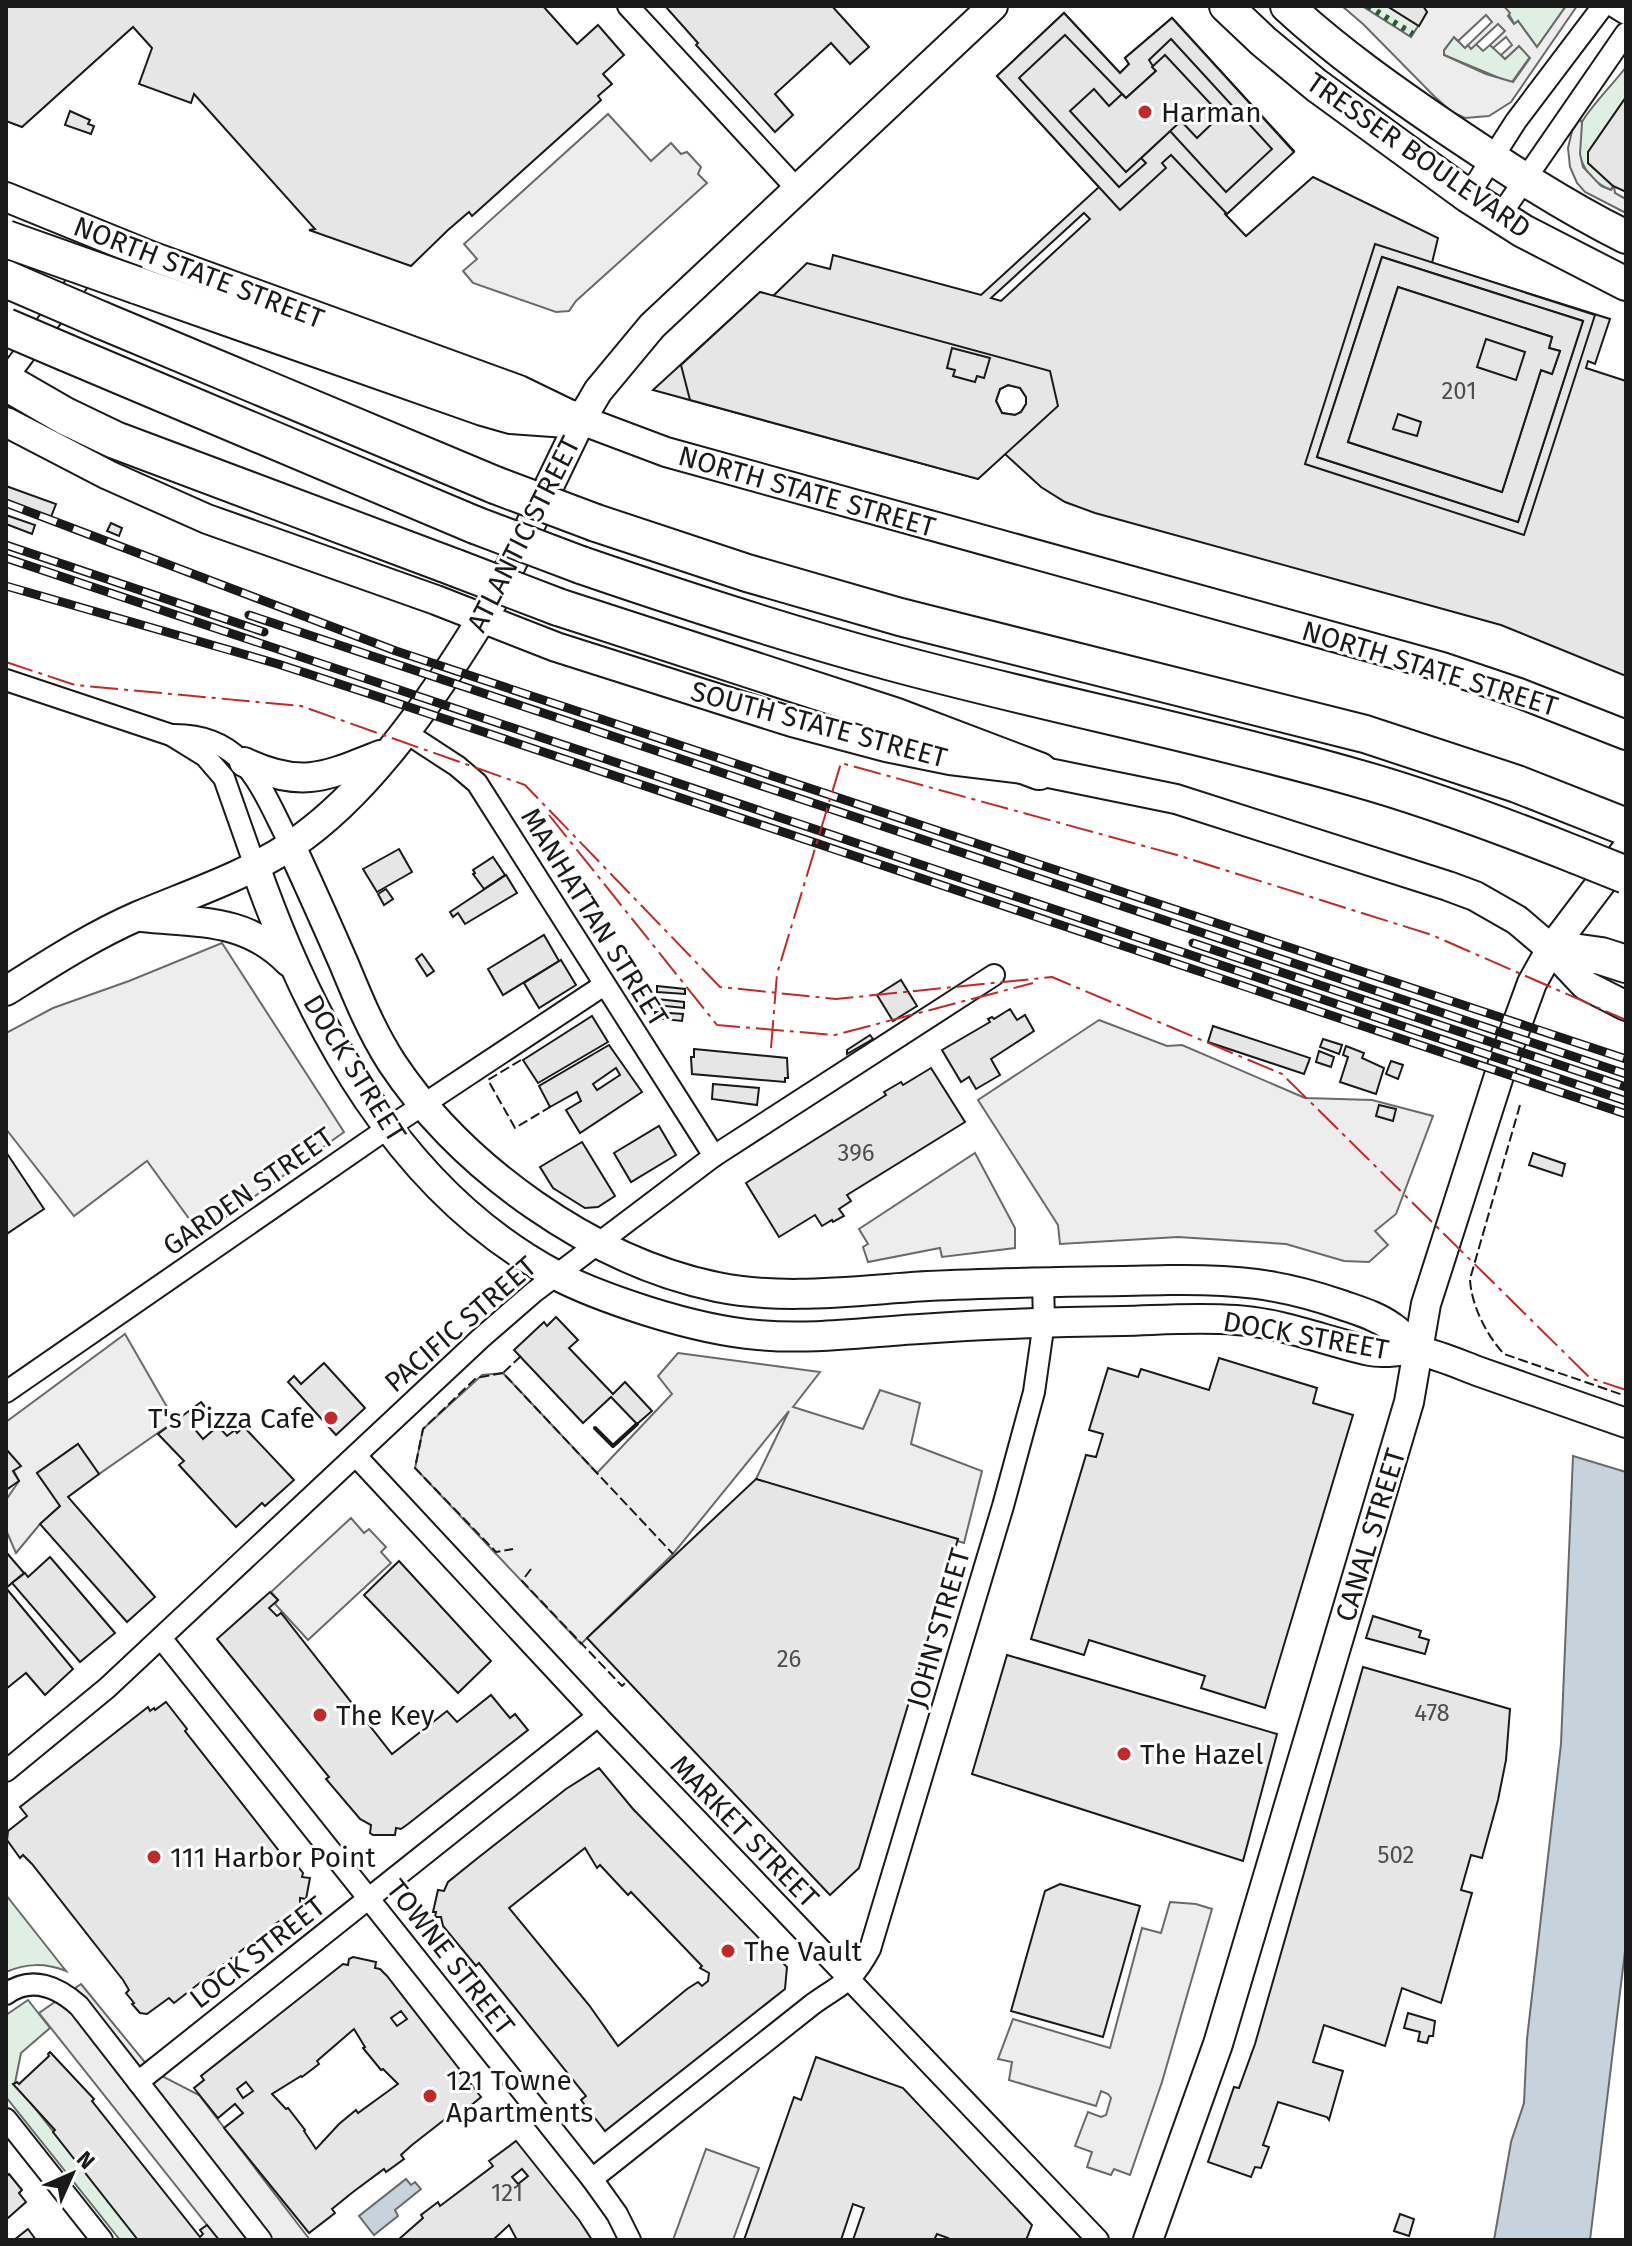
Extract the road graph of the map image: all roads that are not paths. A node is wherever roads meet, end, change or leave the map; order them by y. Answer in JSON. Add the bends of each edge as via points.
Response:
{"nodes":[{"id":1,"x":628,"y":6,"type":"edge"},
{"id":2,"x":993,"y":6,"type":"edge"},
{"id":3,"x":1226,"y":6,"type":"edge"},
{"id":4,"x":1287,"y":6,"type":"edge"},
{"id":5,"x":1603,"y":6,"type":"edge"},
{"id":6,"x":1613,"y":6,"type":"edge"},
{"id":7,"x":1626,"y":14,"type":"edge"},
{"id":8,"x":1626,"y":33,"type":"edge"},
{"id":9,"x":1491,"y":158,"type":"junction"},
{"id":10,"x":1525,"y":179,"type":"junction"},
{"id":11,"x":797,"y":189,"type":"junction"},
{"id":12,"x":1468,"y":196,"type":"junction"},
{"id":13,"x":6,"y":197,"type":"edge"},
{"id":14,"x":1499,"y":217,"type":"junction"},
{"id":15,"x":1626,"y":237,"type":"edge"},
{"id":16,"x":6,"y":239,"type":"edge"},
{"id":17,"x":109,"y":240,"type":"junction"},
{"id":18,"x":6,"y":279,"type":"edge"},
{"id":19,"x":1626,"y":284,"type":"edge"},
{"id":20,"x":6,"y":327,"type":"edge"},
{"id":21,"x":11,"y":394,"type":"edge"},
{"id":22,"x":581,"y":420,"type":"junction"},
{"id":23,"x":482,"y":619,"type":"junction"},
{"id":24,"x":6,"y":680,"type":"edge"},
{"id":25,"x":171,"y":735,"type":"junction"},
{"id":26,"x":1626,"y":735,"type":"edge"},
{"id":27,"x":397,"y":742,"type":"junction"},
{"id":28,"x":244,"y":762,"type":"junction"},
{"id":29,"x":1039,"y":771,"type":"junction"},
{"id":30,"x":1614,"y":822,"type":"edge"},
{"id":31,"x":291,"y":846,"type":"junction"},
{"id":32,"x":1626,"y":850,"type":"edge"},
{"id":33,"x":255,"y":866,"type":"junction"},
{"id":34,"x":1626,"y":875,"type":"edge"},
{"id":35,"x":137,"y":917,"type":"junction"},
{"id":36,"x":1551,"y":949,"type":"junction"},
{"id":37,"x":1626,"y":964,"type":"edge"},
{"id":38,"x":295,"y":968,"type":"junction"},
{"id":39,"x":994,"y":975,"type":"dead end"},
{"id":40,"x":604,"y":985,"type":"junction"},
{"id":41,"x":6,"y":991,"type":"edge"},
{"id":42,"x":1626,"y":1006,"type":"edge"},
{"id":43,"x":424,"y":1105,"type":"junction"},
{"id":44,"x":388,"y":1128,"type":"junction"},
{"id":45,"x":714,"y":1156,"type":"junction"},
{"id":46,"x":601,"y":1244,"type":"junction"},
{"id":47,"x":556,"y":1276,"type":"junction"},
{"id":48,"x":1043,"y":1282,"type":"junction"},
{"id":49,"x":1044,"y":1322,"type":"junction"},
{"id":50,"x":1417,"y":1350,"type":"junction"},
{"id":51,"x":6,"y":1392,"type":"edge"},
{"id":52,"x":1626,"y":1423,"type":"edge"},
{"id":53,"x":356,"y":1456,"type":"junction"},
{"id":54,"x":161,"y":1638,"type":"junction"},
{"id":55,"x":598,"y":1716,"type":"junction"},
{"id":56,"x":6,"y":1771,"type":"edge"},
{"id":57,"x":370,"y":1899,"type":"junction"},
{"id":58,"x":849,"y":1981,"type":"junction"},
{"id":59,"x":6,"y":1994,"type":"edge"},
{"id":60,"x":138,"y":2082,"type":"junction"},
{"id":61,"x":6,"y":2119,"type":"edge"},
{"id":62,"x":592,"y":2179,"type":"junction"},
{"id":63,"x":102,"y":2240,"type":"edge"},
{"id":64,"x":261,"y":2240,"type":"edge"},
{"id":65,"x":630,"y":2240,"type":"edge"},
{"id":66,"x":1098,"y":2240,"type":"edge"},
{"id":67,"x":1148,"y":2240,"type":"edge"}],
"edges":[{"from":1,"to":11,"type":"street"},
{"from":2,"to":11,"type":"street","name":"ATLANTIC STREET"},
{"from":3,"to":12,"type":"main road","name":"TRESSER BOULEVARD","via":[[1316,85]]},
{"from":4,"to":9,"type":"main road","name":"TRESSER BOULEVARD","via":[[1358,65]]},
{"from":5,"to":9,"type":"street"},
{"from":6,"to":7,"type":"street"},
{"from":8,"to":10,"type":"street"},
{"from":9,"to":10,"type":"main road","name":"TRESSER BOULEVARD"},
{"from":9,"to":12,"type":"street"},
{"from":10,"to":14,"type":"street"},
{"from":10,"to":15,"type":"main road","name":"TRESSER BOULEVARD"},
{"from":11,"to":22,"type":"street","name":"ATLANTIC STREET","via":[[652,326]]},
{"from":12,"to":14,"type":"main road","name":"TRESSER BOULEVARD"},
{"from":13,"to":17,"type":"street","name":"NORTH STATE STREET"},
{"from":14,"to":19,"type":"main road","name":"TRESSER BOULEVARD"},
{"from":16,"to":22,"type":"highway","bridge":true,"via":[[483,407],[511,415]]},
{"from":17,"to":21,"type":"street"},
{"from":17,"to":22,"type":"street","name":"NORTH STATE STREET","via":[[494,381]]},
{"from":18,"to":30,"type":"highway","bridge":true,"via":[[596,523],[885,613],[1365,734]]},
{"from":20,"to":34,"type":"highway","bridge":true,"via":[[581,565],[888,661],[1356,778]]},
{"from":21,"to":23,"type":"street","name":"SOUTH STATE STREET","via":[[108,475],[207,519]]},
{"from":21,"to":29,"type":"highway","bridge":true,"via":[[115,440],[558,607],[894,716]]},
{"from":22,"to":23,"type":"street","name":"ATLANTIC STREET"},
{"from":22,"to":26,"type":"street","name":"NORTH STATE STREET","via":[[726,470],[1442,667]]},
{"from":23,"to":27,"type":"street","name":"ATLANTIC STREET"},
{"from":23,"to":29,"type":"street","name":"SOUTH STATE STREET","via":[[792,722],[950,760]]},
{"from":24,"to":25,"type":"street"},
{"from":25,"to":28,"type":"street","via":[[213,739]]},
{"from":25,"to":33,"type":"street","via":[[205,756],[224,778]]},
{"from":27,"to":28,"type":"street","via":[[332,773],[306,779],[268,774]]},
{"from":27,"to":31,"type":"street","name":"ATLANTIC STREET","via":[[322,822]]},
{"from":27,"to":40,"type":"street","name":"MANHATTAN STREET","via":[[457,766],[477,783]]},
{"from":28,"to":31,"type":"street"},
{"from":29,"to":36,"type":"street","name":"SOUTH STATE STREET","via":[[1197,805],[1425,877],[1490,903]]},
{"from":31,"to":33,"type":"street","name":"ATLANTIC STREET"},
{"from":31,"to":43,"type":"street","name":"DOCK STREET","via":[[376,1036]]},
{"from":32,"to":36,"type":"street","name":"CANAL STREET"},
{"from":33,"to":35,"type":"street","name":"ATLANTIC STREET"},
{"from":33,"to":38,"type":"street","name":"DOCK STREET"},
{"from":35,"to":38,"type":"street","via":[[244,931],[273,946]]},
{"from":35,"to":41,"type":"street","name":"ATLANTIC STREET"},
{"from":36,"to":37,"type":"highway"},
{"from":36,"to":42,"type":"street","name":"SOUTH STATE STREET","via":[[1585,985]]},
{"from":36,"to":50,"type":"street","name":"CANAL STREET","via":[[1532,983],[1505,1057],[1426,1304]]},
{"from":38,"to":44,"type":"street","name":"DOCK STREET","via":[[338,1050]]},
{"from":39,"to":45,"type":"street","name":"PACIFIC STREET"},
{"from":40,"to":43,"type":"street","name":"GARDEN STREET"},
{"from":40,"to":45,"type":"street","name":"MANHATTAN STREET"},
{"from":43,"to":44,"type":"street","name":"GARDEN STREET"},
{"from":43,"to":46,"type":"street","name":"DOCK STREET","via":[[506,1185],[545,1214]]},
{"from":44,"to":47,"type":"street","name":"DOCK STREET","via":[[452,1199]]},
{"from":44,"to":51,"type":"street","name":"GARDEN STREET"},
{"from":45,"to":46,"type":"street","name":"PACIFIC STREET"},
{"from":46,"to":47,"type":"street","name":"PACIFIC STREET"},
{"from":46,"to":48,"type":"street","name":"DOCK STREET","via":[[669,1273],[748,1292]]},
{"from":47,"to":49,"type":"street","name":"DOCK STREET","via":[[683,1322],[757,1335],[856,1335]]},
{"from":47,"to":53,"type":"street","name":"PACIFIC STREET","via":[[481,1338]]},
{"from":48,"to":49,"type":"street","name":"JOHN STREET"},
{"from":48,"to":50,"type":"street","name":"DOCK STREET","via":[[1212,1278],[1264,1283],[1374,1316]]},
{"from":49,"to":50,"type":"street","name":"DOCK STREET","via":[[1243,1320],[1376,1353]]},
{"from":49,"to":58,"type":"street","name":"JOHN STREET","via":[[1034,1392],[930,1755],[876,1936]]},
{"from":50,"to":52,"type":"street"},
{"from":50,"to":67,"type":"street","name":"CANAL STREET","via":[[1409,1402],[1218,2044]]},
{"from":53,"to":54,"type":"street","name":"PACIFIC STREET"},
{"from":53,"to":55,"type":"street","name":"MARKET STREET"},
{"from":54,"to":56,"type":"street","name":"PACIFIC STREET"},
{"from":54,"to":57,"type":"street","name":"TOWNE STREET"},
{"from":55,"to":57,"type":"street","name":"LOCK STREET"},
{"from":55,"to":58,"type":"street","name":"MARKET STREET"},
{"from":57,"to":60,"type":"street","name":"LOCK STREET"},
{"from":57,"to":62,"type":"street","name":"TOWNE STREET"},
{"from":58,"to":62,"type":"street"},
{"from":58,"to":66,"type":"street","name":"MARKET STREET"},
{"from":59,"to":60,"type":"street","via":[[35,1984],[66,1995]]},
{"from":60,"to":64,"type":"street"},
{"from":61,"to":63,"type":"street"},
{"from":62,"to":65,"type":"street","name":"TOWNE STREET"}]}
